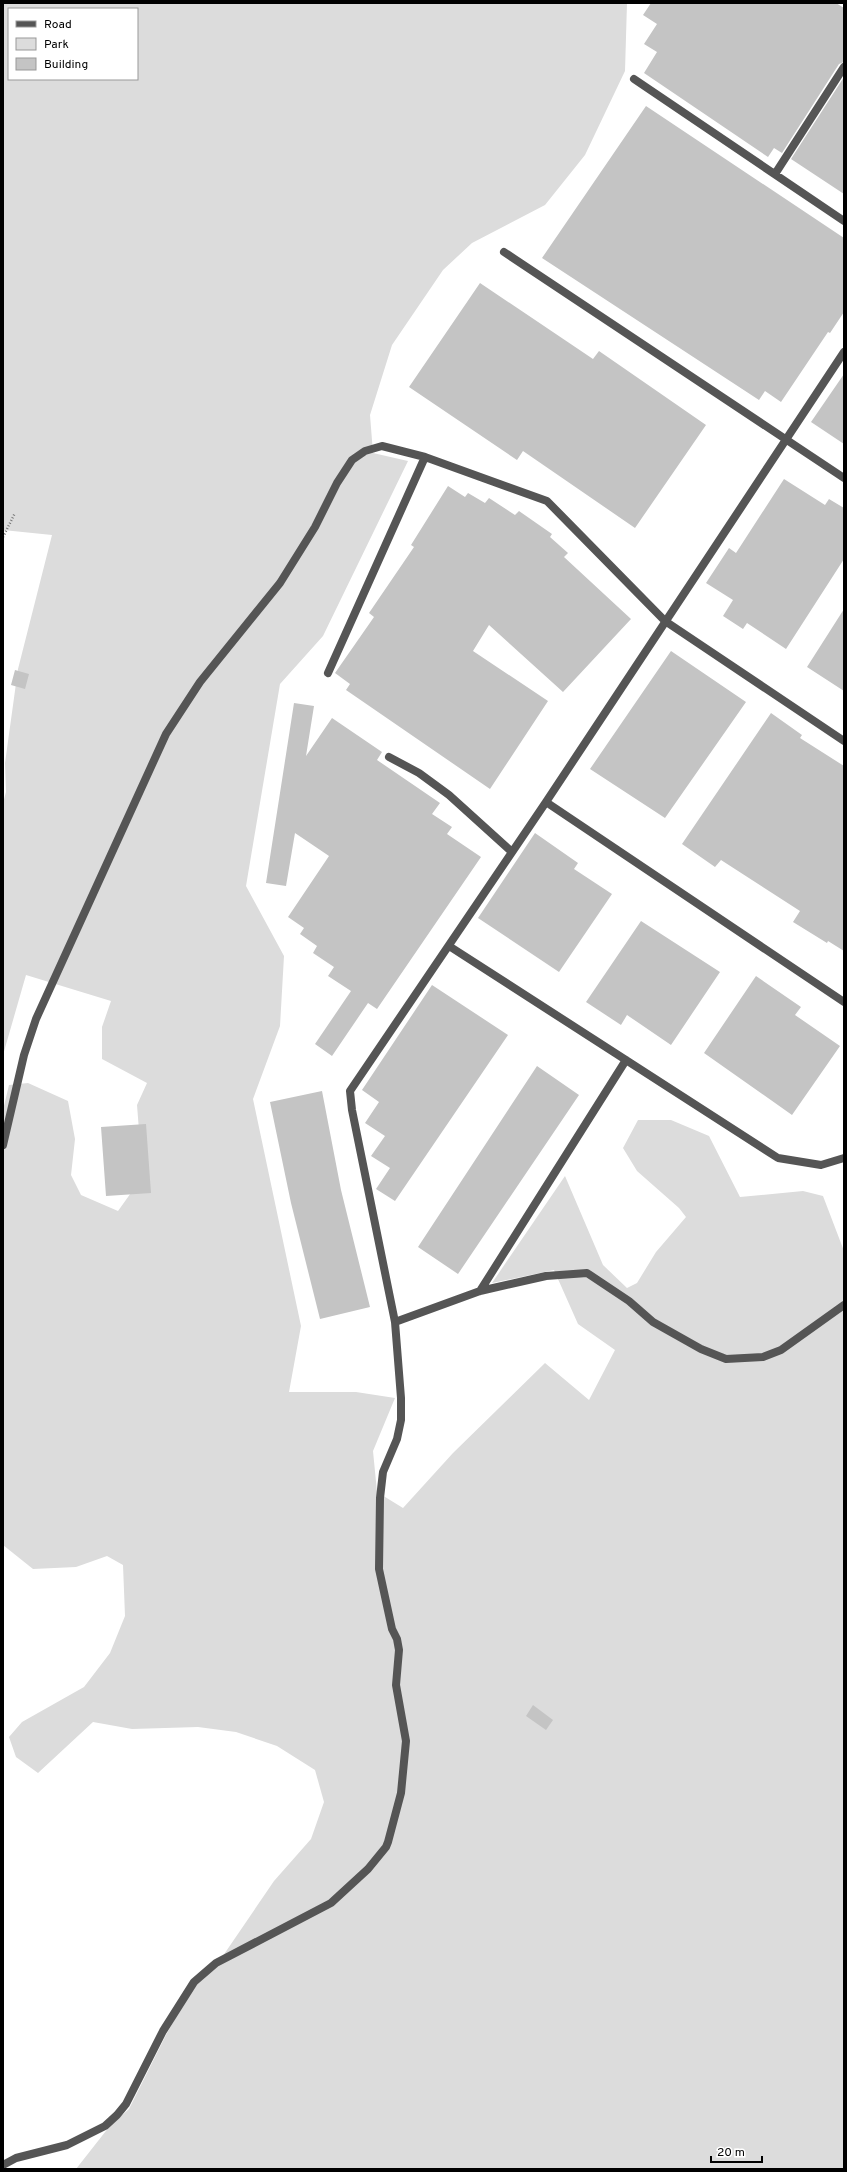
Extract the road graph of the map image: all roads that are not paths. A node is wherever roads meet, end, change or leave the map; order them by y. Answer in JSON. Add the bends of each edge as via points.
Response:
{"nodes":[{"id":1,"x":844,"y":67,"type":"edge"},
{"id":2,"x":634,"y":79,"type":"dead end"},
{"id":3,"x":776,"y":174,"type":"junction"},
{"id":4,"x":844,"y":221,"type":"edge"},
{"id":5,"x":504,"y":252,"type":"dead end"},
{"id":6,"x":844,"y":352,"type":"edge"},
{"id":7,"x":786,"y":439,"type":"junction"},
{"id":8,"x":426,"y":457,"type":"junction"},
{"id":9,"x":844,"y":478,"type":"edge"},
{"id":10,"x":665,"y":622,"type":"junction"},
{"id":11,"x":328,"y":673,"type":"dead end"},
{"id":12,"x":844,"y":741,"type":"edge"},
{"id":13,"x":389,"y":757,"type":"dead end"},
{"id":14,"x":546,"y":802,"type":"junction"},
{"id":15,"x":512,"y":852,"type":"junction"},
{"id":16,"x":449,"y":946,"type":"junction"},
{"id":17,"x":844,"y":1002,"type":"edge"},
{"id":18,"x":626,"y":1060,"type":"junction"},
{"id":19,"x":3,"y":1145,"type":"edge"},
{"id":20,"x":844,"y":1158,"type":"edge"},
{"id":21,"x":480,"y":1291,"type":"junction"},
{"id":22,"x":844,"y":1305,"type":"edge"},
{"id":23,"x":394,"y":1322,"type":"junction"},
{"id":24,"x":3,"y":2165,"type":"edge"}],
"edges":[{"from":1,"to":3,"type":"street"},
{"from":2,"to":3,"type":"street"},
{"from":3,"to":4,"type":"street"},
{"from":5,"to":7,"type":"street"},
{"from":6,"to":7,"type":"street"},
{"from":7,"to":9,"type":"street"},
{"from":7,"to":10,"type":"street"},
{"from":8,"to":10,"type":"street","via":[[547,501]]},
{"from":8,"to":11,"type":"street"},
{"from":8,"to":19,"type":"street","via":[[382,446],[365,451],[352,460],[280,583],[200,682],[166,734],[36,1019],[24,1056]]},
{"from":10,"to":12,"type":"street"},
{"from":10,"to":14,"type":"street"},
{"from":13,"to":15,"type":"street","via":[[419,773],[449,796]]},
{"from":14,"to":15,"type":"street"},
{"from":14,"to":17,"type":"street"},
{"from":15,"to":16,"type":"street"},
{"from":16,"to":18,"type":"street"},
{"from":16,"to":23,"type":"street","via":[[350,1091]]},
{"from":18,"to":20,"type":"street","via":[[778,1158],[821,1165]]},
{"from":18,"to":21,"type":"street"},
{"from":21,"to":22,"type":"street","via":[[546,1276],[587,1273],[629,1301],[653,1322],[700,1349],[726,1359],[763,1357],[781,1350]]},
{"from":21,"to":23,"type":"street"},
{"from":23,"to":24,"type":"street","via":[[401,1420],[397,1439],[383,1472],[379,1569],[390,1623],[399,1650],[396,1684],[406,1741],[400,1793],[386,1847],[368,1869],[331,1903],[216,1963],[194,1982],[163,2031],[126,2104],[105,2126],[67,2145],[16,2158]]}]}
